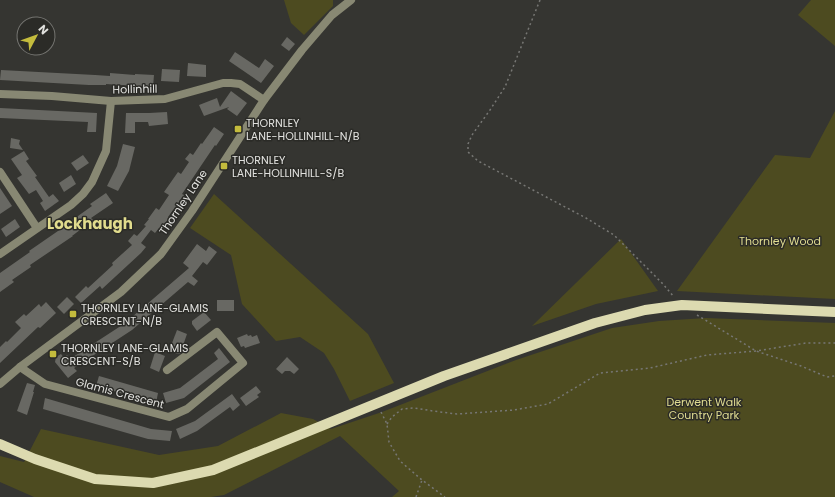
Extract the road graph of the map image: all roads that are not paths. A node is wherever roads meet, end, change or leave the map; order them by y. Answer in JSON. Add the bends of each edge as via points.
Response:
{"nodes":[{"id":1,"x":350,"y":0,"type":"edge"},
{"id":2,"x":0,"y":94,"type":"edge"},
{"id":3,"x":264,"y":100,"type":"junction"},
{"id":4,"x":111,"y":101,"type":"junction"},
{"id":5,"x":0,"y":172,"type":"edge"},
{"id":6,"x":37,"y":228,"type":"junction"},
{"id":7,"x":0,"y":254,"type":"edge"},
{"id":8,"x":835,"y":312,"type":"edge"},
{"id":9,"x":20,"y":367,"type":"junction"},
{"id":10,"x":167,"y":370,"type":"dead end"},
{"id":11,"x":0,"y":384,"type":"edge"},
{"id":12,"x":0,"y":444,"type":"edge"}],
"edges":[{"from":1,"to":3,"type":"street","name":"Thornley Lane","via":[[332,15]]},
{"from":2,"to":4,"type":"street","name":"Hollinhill"},
{"from":3,"to":4,"type":"street","name":"Hollinhill","via":[[240,84],[223,83],[165,99]]},
{"from":3,"to":9,"type":"street","name":"Thornley Lane","via":[[161,254],[121,292]]},
{"from":4,"to":6,"type":"street","via":[[106,151],[92,182],[71,205]]},
{"from":5,"to":6,"type":"street"},
{"from":6,"to":7,"type":"street"},
{"from":8,"to":12,"type":"main road","via":[[682,306],[646,310],[595,323],[444,376],[212,470],[153,483],[95,479]]},
{"from":9,"to":10,"type":"street","name":"Glamis Crescent","via":[[45,384],[169,417],[186,408],[243,363],[217,332]]},
{"from":9,"to":11,"type":"street","name":"Thornley Lane"}]}
